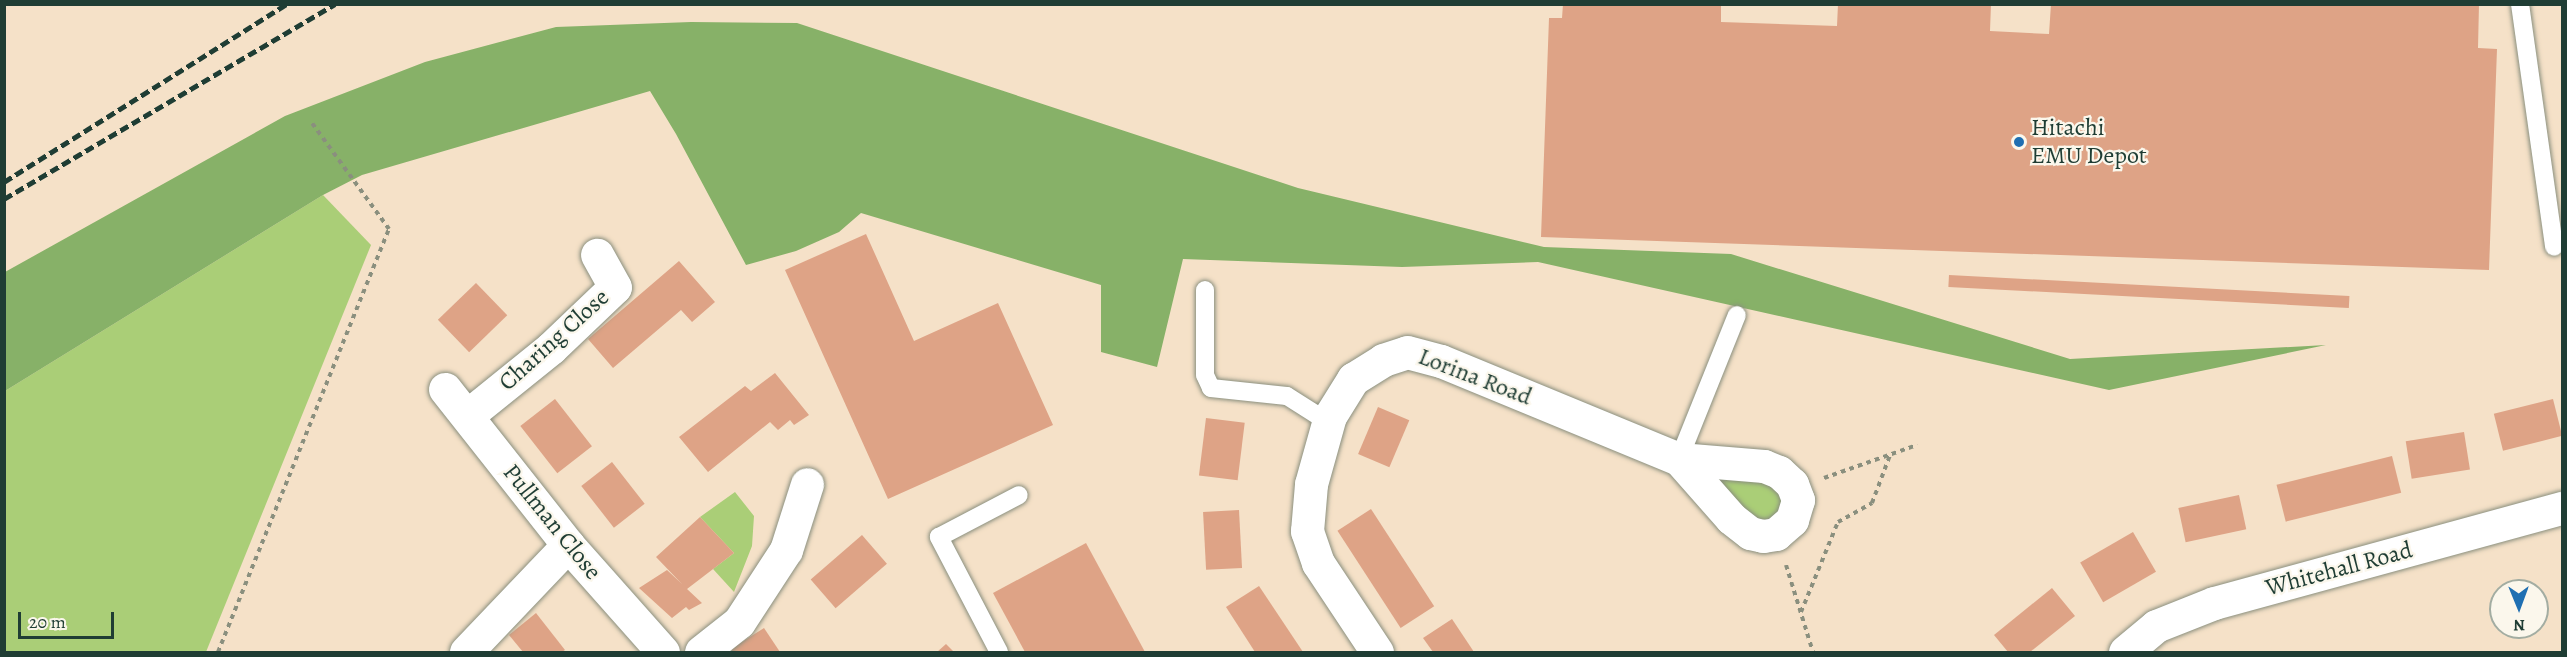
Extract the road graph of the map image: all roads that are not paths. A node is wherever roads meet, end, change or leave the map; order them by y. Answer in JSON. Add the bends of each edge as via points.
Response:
{"nodes":[{"id":1,"x":2520,"y":4,"type":"edge"},
{"id":2,"x":2554,"y":247,"type":"dead end"},
{"id":3,"x":597,"y":255,"type":"dead end"},
{"id":4,"x":1205,"y":290,"type":"dead end"},
{"id":5,"x":1737,"y":315,"type":"dead end"},
{"id":6,"x":446,"y":389,"type":"dead end"},
{"id":7,"x":468,"y":415,"type":"junction"},
{"id":8,"x":1328,"y":422,"type":"junction"},
{"id":9,"x":1678,"y":459,"type":"junction"},
{"id":10,"x":807,"y":484,"type":"dead end"},
{"id":11,"x":1019,"y":495,"type":"dead end"},
{"id":12,"x":2562,"y":508,"type":"edge"},
{"id":13,"x":568,"y":545,"type":"junction"},
{"id":14,"x":2161,"y":639,"type":"edge"},
{"id":15,"x":466,"y":652,"type":"edge"},
{"id":16,"x":663,"y":652,"type":"edge"},
{"id":17,"x":701,"y":652,"type":"edge"},
{"id":18,"x":999,"y":652,"type":"edge"},
{"id":19,"x":1377,"y":652,"type":"edge"},
{"id":20,"x":2125,"y":652,"type":"edge"}],
"edges":[{"from":1,"to":2,"type":"lane"},
{"from":3,"to":7,"type":"street","name":"Charing Close","via":[[615,287],[551,348]]},
{"from":4,"to":8,"type":"lane","via":[[1205,375],[1211,388],[1287,396]]},
{"from":5,"to":9,"type":"lane"},
{"from":6,"to":7,"type":"street","name":"Pullman Close"},
{"from":7,"to":13,"type":"street","name":"Pullman Close"},
{"from":8,"to":9,"type":"street","name":"Lorina Road","via":[[1353,379],[1383,360],[1407,352],[1441,361]]},
{"from":8,"to":19,"type":"street","name":"Lorina Road","via":[[1311,484],[1307,531],[1318,563]]},
{"from":9,"to":9,"type":"street","name":"Lorina Road","via":[[1731,518],[1750,533],[1776,534],[1792,520],[1798,500],[1794,488],[1779,472],[1764,466]]},
{"from":10,"to":17,"type":"street","via":[[786,550],[738,622]]},
{"from":11,"to":18,"type":"lane","via":[[939,537]]},
{"from":12,"to":14,"type":"street","name":"Whitehall Road","via":[[2214,603]]},
{"from":13,"to":15,"type":"street"},
{"from":13,"to":16,"type":"street","name":"Pullman Close"},
{"from":14,"to":20,"type":"street","name":"Whitehall Road"}]}
